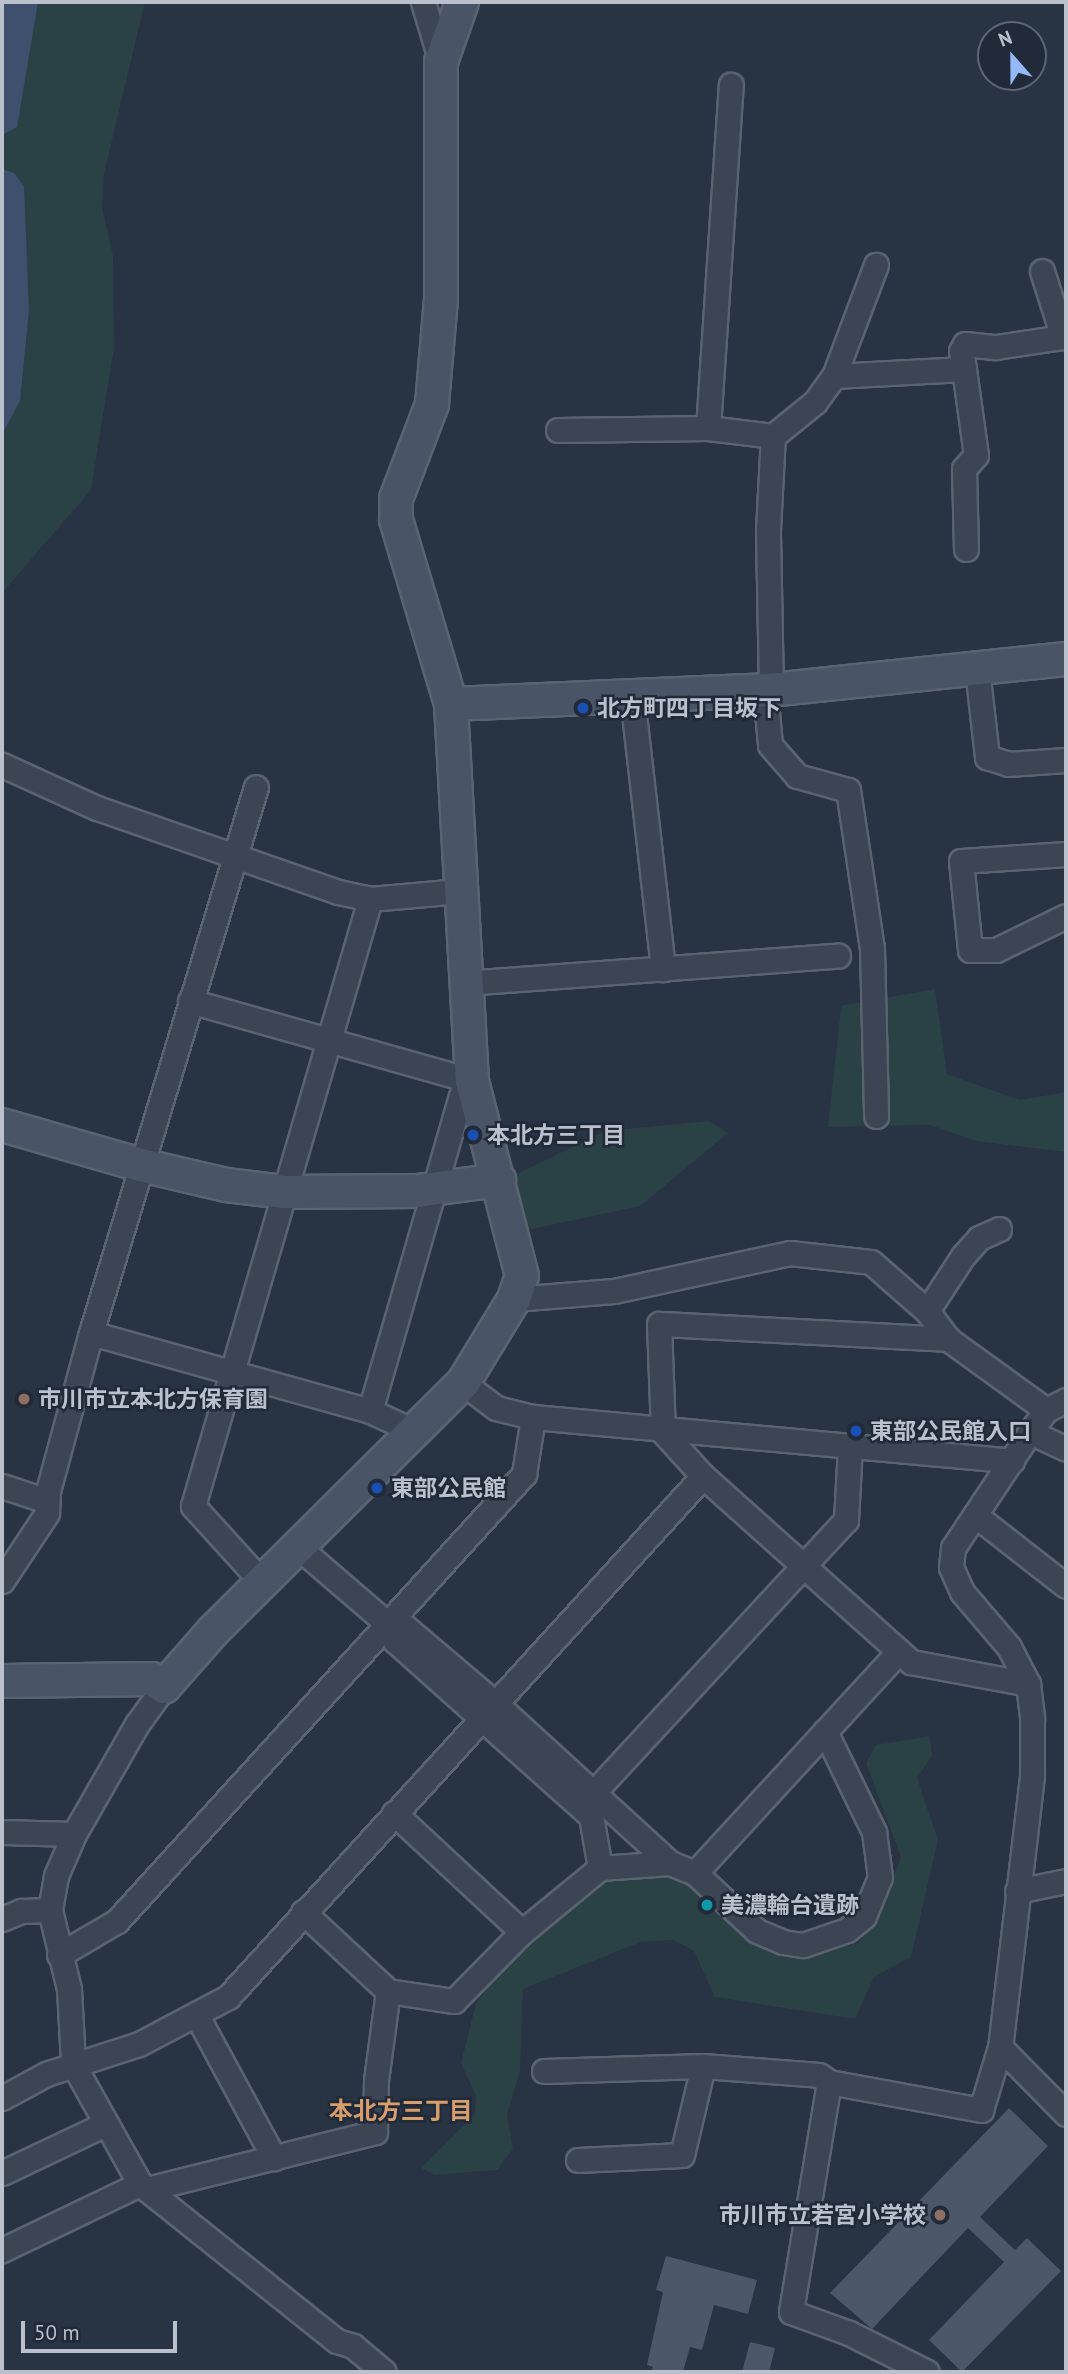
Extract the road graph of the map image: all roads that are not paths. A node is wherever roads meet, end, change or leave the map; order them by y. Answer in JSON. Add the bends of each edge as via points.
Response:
{"nodes":[{"id":1,"x":424,"y":2,"type":"edge"},
{"id":2,"x":462,"y":2,"type":"edge"},
{"id":3,"x":441,"y":62,"type":"junction"},
{"id":4,"x":731,"y":85,"type":"dead end"},
{"id":5,"x":876,"y":265,"type":"dead end"},
{"id":6,"x":1042,"y":271,"type":"dead end"},
{"id":7,"x":964,"y":369,"type":"junction"},
{"id":8,"x":834,"y":376,"type":"junction"},
{"id":9,"x":708,"y":429,"type":"junction"},
{"id":10,"x":558,"y":430,"type":"dead end"},
{"id":11,"x":773,"y":436,"type":"junction"},
{"id":12,"x":966,"y":549,"type":"dead end"},
{"id":13,"x":1066,"y":659,"type":"edge"},
{"id":14,"x":977,"y":669,"type":"junction"},
{"id":15,"x":768,"y":690,"type":"junction"},
{"id":16,"x":632,"y":695,"type":"junction"},
{"id":17,"x":451,"y":704,"type":"junction"},
{"id":18,"x":1066,"y":760,"type":"edge"},
{"id":19,"x":2,"y":765,"type":"edge"},
{"id":20,"x":256,"y":787,"type":"dead end"},
{"id":21,"x":1066,"y":854,"type":"edge"},
{"id":22,"x":234,"y":856,"type":"junction"},
{"id":23,"x":460,"y":891,"type":"junction"},
{"id":24,"x":370,"y":899,"type":"junction"},
{"id":25,"x":1066,"y":916,"type":"edge"},
{"id":26,"x":838,"y":956,"type":"dead end"},
{"id":27,"x":663,"y":969,"type":"junction"},
{"id":28,"x":466,"y":983,"type":"junction"},
{"id":29,"x":190,"y":1001,"type":"junction"},
{"id":30,"x":329,"y":1039,"type":"junction"},
{"id":31,"x":469,"y":1080,"type":"junction"},
{"id":32,"x":876,"y":1116,"type":"dead end"},
{"id":33,"x":2,"y":1125,"type":"edge"},
{"id":34,"x":141,"y":1165,"type":"junction"},
{"id":35,"x":499,"y":1180,"type":"junction"},
{"id":36,"x":433,"y":1190,"type":"junction"},
{"id":37,"x":284,"y":1192,"type":"junction"},
{"id":38,"x":999,"y":1229,"type":"dead end"},
{"id":39,"x":514,"y":1299,"type":"junction"},
{"id":40,"x":927,"y":1311,"type":"junction"},
{"id":41,"x":92,"y":1334,"type":"junction"},
{"id":42,"x":948,"y":1339,"type":"junction"},
{"id":43,"x":232,"y":1371,"type":"junction"},
{"id":44,"x":463,"y":1383,"type":"junction"},
{"id":45,"x":1056,"y":1405,"type":"edge"},
{"id":46,"x":370,"y":1411,"type":"junction"},
{"id":47,"x":533,"y":1418,"type":"junction"},
{"id":48,"x":416,"y":1432,"type":"junction"},
{"id":49,"x":663,"y":1432,"type":"junction"},
{"id":50,"x":1030,"y":1432,"type":"junction"},
{"id":51,"x":850,"y":1445,"type":"junction"},
{"id":52,"x":1066,"y":1449,"type":"edge"},
{"id":53,"x":1012,"y":1461,"type":"junction"},
{"id":54,"x":703,"y":1476,"type":"junction"},
{"id":55,"x":2,"y":1486,"type":"edge"},
{"id":56,"x":47,"y":1501,"type":"junction"},
{"id":57,"x":975,"y":1515,"type":"junction"},
{"id":58,"x":298,"y":1546,"type":"junction"},
{"id":59,"x":802,"y":1567,"type":"junction"},
{"id":60,"x":2,"y":1581,"type":"edge"},
{"id":61,"x":262,"y":1582,"type":"junction"},
{"id":62,"x":1066,"y":1586,"type":"edge"},
{"id":63,"x":389,"y":1625,"type":"junction"},
{"id":64,"x":898,"y":1652,"type":"junction"},
{"id":65,"x":2,"y":1681,"type":"edge"},
{"id":66,"x":1028,"y":1684,"type":"junction"},
{"id":67,"x":164,"y":1687,"type":"junction"},
{"id":68,"x":490,"y":1710,"type":"junction"},
{"id":69,"x":825,"y":1731,"type":"junction"},
{"id":70,"x":596,"y":1791,"type":"junction"},
{"id":71,"x":394,"y":1813,"type":"junction"},
{"id":72,"x":2,"y":1832,"type":"edge"},
{"id":73,"x":74,"y":1834,"type":"junction"},
{"id":74,"x":670,"y":1863,"type":"junction"},
{"id":75,"x":600,"y":1868,"type":"junction"},
{"id":76,"x":695,"y":1873,"type":"junction"},
{"id":77,"x":1066,"y":1881,"type":"edge"},
{"id":78,"x":1017,"y":1891,"type":"junction"},
{"id":79,"x":50,"y":1910,"type":"junction"},
{"id":80,"x":303,"y":1912,"type":"junction"},
{"id":81,"x":2,"y":1919,"type":"edge"},
{"id":82,"x":522,"y":1932,"type":"junction"},
{"id":83,"x":59,"y":1955,"type":"junction"},
{"id":84,"x":388,"y":1991,"type":"junction"},
{"id":85,"x":197,"y":2014,"type":"junction"},
{"id":86,"x":1000,"y":2048,"type":"junction"},
{"id":87,"x":73,"y":2064,"type":"junction"},
{"id":88,"x":703,"y":2066,"type":"junction"},
{"id":89,"x":544,"y":2071,"type":"dead end"},
{"id":90,"x":829,"y":2082,"type":"junction"},
{"id":91,"x":2,"y":2098,"type":"edge"},
{"id":92,"x":1066,"y":2114,"type":"edge"},
{"id":93,"x":105,"y":2124,"type":"junction"},
{"id":94,"x":274,"y":2158,"type":"junction"},
{"id":95,"x":578,"y":2160,"type":"dead end"},
{"id":96,"x":2,"y":2173,"type":"edge"},
{"id":97,"x":143,"y":2186,"type":"junction"},
{"id":98,"x":2,"y":2250,"type":"edge"},
{"id":99,"x":384,"y":2372,"type":"edge"},
{"id":100,"x":927,"y":2372,"type":"edge"}],
"edges":[{"from":1,"to":3,"type":"street"},
{"from":2,"to":3,"type":"street"},
{"from":3,"to":17,"type":"street","via":[[441,298],[432,404],[396,499],[396,519]]},
{"from":4,"to":9,"type":"street"},
{"from":5,"to":8,"type":"street"},
{"from":6,"to":7,"type":"street","via":[[1063,337],[996,347],[965,344],[961,351]]},
{"from":7,"to":8,"type":"street"},
{"from":7,"to":12,"type":"street","via":[[976,455],[964,468]]},
{"from":8,"to":11,"type":"street","via":[[815,402]]},
{"from":9,"to":10,"type":"street"},
{"from":9,"to":11,"type":"street"},
{"from":11,"to":15,"type":"street"},
{"from":13,"to":14,"type":"street"},
{"from":14,"to":15,"type":"street"},
{"from":14,"to":18,"type":"street","via":[[987,757],[1008,764]]},
{"from":15,"to":16,"type":"street"},
{"from":15,"to":32,"type":"street","via":[[769,745],[797,776],[848,790],[872,948]]},
{"from":16,"to":17,"type":"street"},
{"from":16,"to":27,"type":"street"},
{"from":17,"to":23,"type":"street"},
{"from":19,"to":22,"type":"street","via":[[97,808]]},
{"from":20,"to":22,"type":"street"},
{"from":21,"to":25,"type":"street","via":[[961,861],[970,950],[996,950]]},
{"from":22,"to":24,"type":"street"},
{"from":22,"to":29,"type":"street"},
{"from":23,"to":24,"type":"street"},
{"from":23,"to":28,"type":"street"},
{"from":24,"to":30,"type":"street"},
{"from":26,"to":27,"type":"street"},
{"from":27,"to":28,"type":"street"},
{"from":28,"to":31,"type":"street"},
{"from":29,"to":30,"type":"street"},
{"from":29,"to":34,"type":"street"},
{"from":30,"to":31,"type":"street"},
{"from":30,"to":37,"type":"street"},
{"from":31,"to":35,"type":"street"},
{"from":31,"to":36,"type":"street"},
{"from":33,"to":34,"type":"street"},
{"from":34,"to":37,"type":"street","via":[[226,1185]]},
{"from":34,"to":41,"type":"street"},
{"from":35,"to":36,"type":"street"},
{"from":35,"to":39,"type":"street","via":[[522,1262]]},
{"from":36,"to":37,"type":"street","via":[[355,1195]]},
{"from":36,"to":46,"type":"street"},
{"from":37,"to":43,"type":"street"},
{"from":38,"to":40,"type":"street","via":[[979,1238],[963,1256]]},
{"from":39,"to":40,"type":"street","via":[[614,1291],[745,1259],[802,1254],[871,1262]]},
{"from":39,"to":44,"type":"street"},
{"from":40,"to":42,"type":"street"},
{"from":41,"to":43,"type":"street"},
{"from":41,"to":56,"type":"street"},
{"from":42,"to":45,"type":"street"},
{"from":42,"to":49,"type":"street","via":[[659,1324]]},
{"from":43,"to":46,"type":"street"},
{"from":43,"to":61,"type":"street","via":[[193,1506]]},
{"from":44,"to":47,"type":"street","via":[[496,1408]]},
{"from":44,"to":48,"type":"street"},
{"from":45,"to":50,"type":"street"},
{"from":46,"to":48,"type":"street"},
{"from":47,"to":49,"type":"street"},
{"from":47,"to":63,"type":"street","via":[[524,1475]]},
{"from":48,"to":58,"type":"street"},
{"from":49,"to":51,"type":"street"},
{"from":49,"to":54,"type":"street"},
{"from":50,"to":52,"type":"street"},
{"from":50,"to":53,"type":"street"},
{"from":51,"to":53,"type":"street"},
{"from":51,"to":59,"type":"street","via":[[846,1520]]},
{"from":53,"to":57,"type":"street"},
{"from":54,"to":59,"type":"street"},
{"from":54,"to":68,"type":"street"},
{"from":55,"to":56,"type":"street"},
{"from":56,"to":60,"type":"street","via":[[47,1513]]},
{"from":57,"to":62,"type":"street"},
{"from":57,"to":66,"type":"street","via":[[953,1548],[951,1567],[962,1592],[1009,1647]]},
{"from":58,"to":61,"type":"street"},
{"from":58,"to":63,"type":"street"},
{"from":59,"to":64,"type":"street"},
{"from":59,"to":70,"type":"street"},
{"from":61,"to":67,"type":"street"},
{"from":63,"to":68,"type":"street","via":[[404,1626]]},
{"from":63,"to":83,"type":"street","via":[[117,1921]]},
{"from":64,"to":66,"type":"street","via":[[911,1662]]},
{"from":64,"to":69,"type":"street"},
{"from":65,"to":67,"type":"street","via":[[152,1679]]},
{"from":66,"to":78,"type":"street","via":[[1032,1776]]},
{"from":67,"to":73,"type":"street","via":[[137,1724]]},
{"from":68,"to":70,"type":"street"},
{"from":68,"to":71,"type":"street"},
{"from":68,"to":75,"type":"street","via":[[591,1816]]},
{"from":69,"to":76,"type":"street"},
{"from":69,"to":76,"type":"street","via":[[874,1832],[879,1853],[880,1877],[864,1916],[828,1940],[783,1942],[757,1931]]},
{"from":70,"to":74,"type":"street"},
{"from":71,"to":80,"type":"street"},
{"from":71,"to":82,"type":"street"},
{"from":72,"to":73,"type":"street"},
{"from":73,"to":79,"type":"street","via":[[56,1876]]},
{"from":74,"to":75,"type":"street"},
{"from":74,"to":76,"type":"street"},
{"from":75,"to":82,"type":"street"},
{"from":77,"to":78,"type":"street"},
{"from":78,"to":86,"type":"street"},
{"from":79,"to":81,"type":"street","via":[[21,1911]]},
{"from":79,"to":83,"type":"street"},
{"from":80,"to":84,"type":"street"},
{"from":80,"to":85,"type":"street","via":[[228,1997]]},
{"from":82,"to":84,"type":"street","via":[[454,2001]]},
{"from":83,"to":87,"type":"street","via":[[69,1989]]},
{"from":84,"to":94,"type":"street","via":[[376,2080],[376,2132]]},
{"from":85,"to":87,"type":"street","via":[[139,2044]]},
{"from":85,"to":94,"type":"street"},
{"from":86,"to":90,"type":"street","via":[[981,2110]]},
{"from":86,"to":92,"type":"street"},
{"from":87,"to":91,"type":"street"},
{"from":87,"to":93,"type":"street"},
{"from":88,"to":89,"type":"street"},
{"from":88,"to":90,"type":"street","via":[[819,2075]]},
{"from":88,"to":95,"type":"street","via":[[682,2155]]},
{"from":90,"to":100,"type":"street","via":[[791,2312],[849,2333]]},
{"from":93,"to":96,"type":"street"},
{"from":93,"to":97,"type":"street"},
{"from":94,"to":97,"type":"street"},
{"from":97,"to":98,"type":"street"},
{"from":97,"to":99,"type":"street","via":[[337,2341],[353,2346]]}]}
